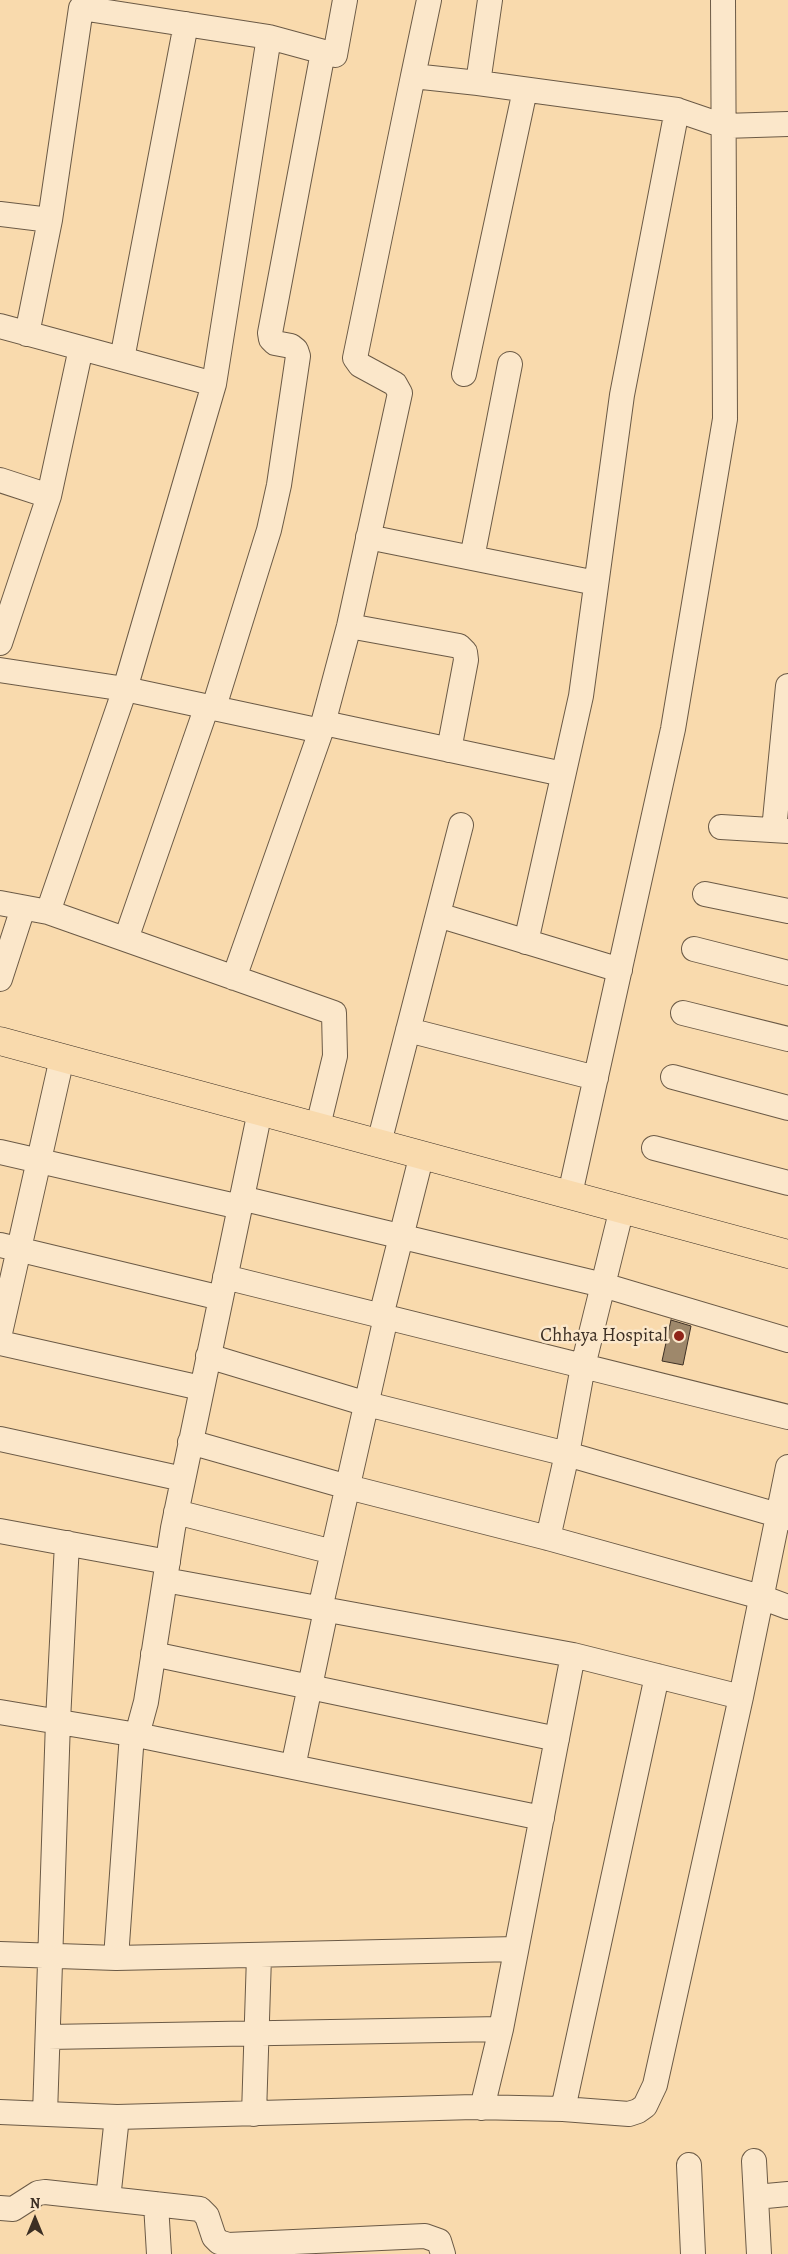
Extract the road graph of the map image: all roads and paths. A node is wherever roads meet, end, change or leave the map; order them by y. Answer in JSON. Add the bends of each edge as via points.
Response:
{"nodes":[{"id":1,"x":344,"y":0,"type":"edge"},
{"id":2,"x":429,"y":0,"type":"edge"},
{"id":3,"x":490,"y":0,"type":"edge"},
{"id":4,"x":723,"y":0,"type":"edge"},
{"id":5,"x":82,"y":4,"type":"edge"},
{"id":6,"x":186,"y":24,"type":"junction"},
{"id":7,"x":269,"y":37,"type":"junction"},
{"id":8,"x":323,"y":52,"type":"junction"},
{"id":9,"x":413,"y":76,"type":"junction"},
{"id":10,"x":478,"y":83,"type":"junction"},
{"id":11,"x":525,"y":90,"type":"junction"},
{"id":12,"x":677,"y":110,"type":"junction"},
{"id":13,"x":788,"y":124,"type":"edge"},
{"id":14,"x":724,"y":126,"type":"junction"},
{"id":15,"x":0,"y":214,"type":"edge"},
{"id":16,"x":50,"y":220,"type":"junction"},
{"id":17,"x":0,"y":326,"type":"edge"},
{"id":18,"x":27,"y":334,"type":"junction"},
{"id":19,"x":81,"y":348,"type":"junction"},
{"id":20,"x":122,"y":359,"type":"junction"},
{"id":21,"x":510,"y":364,"type":"dead end"},
{"id":22,"x":464,"y":374,"type":"dead end"},
{"id":23,"x":214,"y":384,"type":"junction"},
{"id":24,"x":0,"y":480,"type":"edge"},
{"id":25,"x":49,"y":496,"type":"junction"},
{"id":26,"x":368,"y":537,"type":"junction"},
{"id":27,"x":472,"y":558,"type":"junction"},
{"id":28,"x":596,"y":584,"type":"junction"},
{"id":29,"x":349,"y":626,"type":"junction"},
{"id":30,"x":0,"y":643,"type":"edge"},
{"id":31,"x":0,"y":670,"type":"edge"},
{"id":32,"x":788,"y":686,"type":"edge"},
{"id":33,"x":124,"y":689,"type":"junction"},
{"id":34,"x":211,"y":707,"type":"junction"},
{"id":35,"x":322,"y":727,"type":"junction"},
{"id":36,"x":449,"y":750,"type":"junction"},
{"id":37,"x":564,"y":774,"type":"junction"},
{"id":38,"x":461,"y":825,"type":"dead end"},
{"id":39,"x":721,"y":827,"type":"dead end"},
{"id":40,"x":781,"y":831,"type":"edge"},
{"id":41,"x":705,"y":894,"type":"dead end"},
{"id":42,"x":0,"y":903,"type":"edge"},
{"id":43,"x":23,"y":908,"type":"junction"},
{"id":44,"x":788,"y":911,"type":"edge"},
{"id":45,"x":48,"y":912,"type":"junction"},
{"id":46,"x":438,"y":915,"type":"junction"},
{"id":47,"x":126,"y":940,"type":"junction"},
{"id":48,"x":526,"y":942,"type":"junction"},
{"id":49,"x":694,"y":949,"type":"dead end"},
{"id":50,"x":620,"y":970,"type":"junction"},
{"id":51,"x":788,"y":973,"type":"edge"},
{"id":52,"x":234,"y":978,"type":"junction"},
{"id":53,"x":0,"y":979,"type":"edge"},
{"id":54,"x":682,"y":1012,"type":"dead end"},
{"id":55,"x":408,"y":1030,"type":"junction"},
{"id":56,"x":788,"y":1039,"type":"edge"},
{"id":57,"x":0,"y":1041,"type":"edge"},
{"id":58,"x":62,"y":1058,"type":"junction"},
{"id":59,"x":672,"y":1077,"type":"dead end"},
{"id":60,"x":596,"y":1078,"type":"junction"},
{"id":61,"x":788,"y":1108,"type":"edge"},
{"id":62,"x":260,"y":1111,"type":"junction"},
{"id":63,"x":318,"y":1126,"type":"junction"},
{"id":64,"x":379,"y":1143,"type":"junction"},
{"id":65,"x":654,"y":1148,"type":"dead end"},
{"id":66,"x":0,"y":1152,"type":"edge"},
{"id":67,"x":422,"y":1154,"type":"junction"},
{"id":68,"x":38,"y":1161,"type":"junction"},
{"id":69,"x":788,"y":1184,"type":"edge"},
{"id":70,"x":570,"y":1194,"type":"junction"},
{"id":71,"x":241,"y":1203,"type":"junction"},
{"id":72,"x":622,"y":1208,"type":"junction"},
{"id":73,"x":401,"y":1237,"type":"junction"},
{"id":74,"x":9,"y":1247,"type":"edge"},
{"id":75,"x":788,"y":1254,"type":"edge"},
{"id":76,"x":603,"y":1285,"type":"junction"},
{"id":77,"x":223,"y":1288,"type":"junction"},
{"id":78,"x":383,"y":1317,"type":"junction"},
{"id":79,"x":0,"y":1333,"type":"edge"},
{"id":80,"x":788,"y":1340,"type":"edge"},
{"id":81,"x":0,"y":1343,"type":"edge"},
{"id":82,"x":208,"y":1356,"type":"junction"},
{"id":83,"x":583,"y":1366,"type":"junction"},
{"id":84,"x":201,"y":1388,"type":"junction"},
{"id":85,"x":366,"y":1404,"type":"junction"},
{"id":86,"x":788,"y":1417,"type":"edge"},
{"id":87,"x":0,"y":1439,"type":"edge"},
{"id":88,"x":190,"y":1442,"type":"junction"},
{"id":89,"x":567,"y":1454,"type":"junction"},
{"id":90,"x":788,"y":1467,"type":"edge"},
{"id":91,"x":183,"y":1478,"type":"junction"},
{"id":92,"x":348,"y":1487,"type":"junction"},
{"id":93,"x":176,"y":1512,"type":"junction"},
{"id":94,"x":783,"y":1516,"type":"edge"},
{"id":95,"x":0,"y":1531,"type":"edge"},
{"id":96,"x":548,"y":1538,"type":"junction"},
{"id":97,"x":67,"y":1543,"type":"junction"},
{"id":98,"x":333,"y":1552,"type":"junction"},
{"id":99,"x":166,"y":1571,"type":"junction"},
{"id":100,"x":761,"y":1597,"type":"junction"},
{"id":101,"x":788,"y":1607,"type":"edge"},
{"id":102,"x":323,"y":1609,"type":"junction"},
{"id":103,"x":154,"y":1654,"type":"junction"},
{"id":104,"x":573,"y":1655,"type":"junction"},
{"id":105,"x":658,"y":1676,"type":"junction"},
{"id":106,"x":308,"y":1686,"type":"junction"},
{"id":107,"x":741,"y":1697,"type":"junction"},
{"id":108,"x":0,"y":1712,"type":"edge"},
{"id":109,"x":58,"y":1722,"type":"junction"},
{"id":110,"x":135,"y":1734,"type":"junction"},
{"id":111,"x":557,"y":1738,"type":"junction"},
{"id":112,"x":292,"y":1766,"type":"junction"},
{"id":113,"x":542,"y":1818,"type":"junction"},
{"id":114,"x":516,"y":1949,"type":"junction"},
{"id":115,"x":0,"y":1954,"type":"edge"},
{"id":116,"x":52,"y":1955,"type":"junction"},
{"id":117,"x":259,"y":1956,"type":"junction"},
{"id":118,"x":116,"y":1958,"type":"junction"},
{"id":119,"x":500,"y":2029,"type":"junction"},
{"id":120,"x":256,"y":2032,"type":"junction"},
{"id":121,"x":48,"y":2037,"type":"junction"},
{"id":122,"x":482,"y":2108,"type":"junction"},
{"id":123,"x":563,"y":2109,"type":"junction"},
{"id":124,"x":0,"y":2112,"type":"edge"},
{"id":125,"x":45,"y":2114,"type":"junction"},
{"id":126,"x":254,"y":2114,"type":"junction"},
{"id":127,"x":117,"y":2117,"type":"junction"},
{"id":128,"x":754,"y":2161,"type":"dead end"},
{"id":129,"x":689,"y":2165,"type":"dead end"},
{"id":130,"x":788,"y":2194,"type":"edge"},
{"id":131,"x":756,"y":2197,"type":"junction"},
{"id":132,"x":108,"y":2200,"type":"junction"},
{"id":133,"x":156,"y":2204,"type":"junction"},
{"id":134,"x":0,"y":2208,"type":"edge"},
{"id":135,"x":159,"y":2254,"type":"edge"},
{"id":136,"x":444,"y":2254,"type":"edge"},
{"id":137,"x":693,"y":2254,"type":"edge"},
{"id":138,"x":760,"y":2254,"type":"edge"}],
"edges":[{"from":1,"to":8,"type":"street","via":[[335,55]]},
{"from":2,"to":9,"type":"street"},
{"from":3,"to":10,"type":"street"},
{"from":4,"to":14,"type":"street"},
{"from":5,"to":6,"type":"street"},
{"from":5,"to":16,"type":"street"},
{"from":6,"to":7,"type":"street"},
{"from":6,"to":20,"type":"street"},
{"from":7,"to":8,"type":"street"},
{"from":7,"to":23,"type":"street"},
{"from":8,"to":34,"type":"street","via":[[270,333],[271,339],[291,346],[298,356],[279,485],[269,530]]},
{"from":9,"to":10,"type":"street"},
{"from":9,"to":26,"type":"street","via":[[356,358],[360,366],[396,384],[400,393]]},
{"from":10,"to":11,"type":"street"},
{"from":11,"to":12,"type":"street"},
{"from":11,"to":22,"type":"street"},
{"from":12,"to":14,"type":"street"},
{"from":12,"to":28,"type":"street","via":[[622,395]]},
{"from":13,"to":14,"type":"street"},
{"from":14,"to":50,"type":"street","via":[[726,419],[673,729]]},
{"from":15,"to":16,"type":"street"},
{"from":16,"to":18,"type":"street"},
{"from":17,"to":18,"type":"street"},
{"from":18,"to":19,"type":"street"},
{"from":19,"to":20,"type":"street"},
{"from":19,"to":25,"type":"street"},
{"from":20,"to":23,"type":"street"},
{"from":21,"to":27,"type":"street"},
{"from":23,"to":33,"type":"street"},
{"from":24,"to":25,"type":"street"},
{"from":25,"to":30,"type":"street"},
{"from":26,"to":27,"type":"street"},
{"from":26,"to":29,"type":"street"},
{"from":27,"to":28,"type":"street"},
{"from":28,"to":37,"type":"street","via":[[581,696]]},
{"from":29,"to":35,"type":"street"},
{"from":29,"to":36,"type":"street","via":[[459,646],[465,652]]},
{"from":31,"to":33,"type":"street"},
{"from":32,"to":40,"type":"street"},
{"from":33,"to":34,"type":"street"},
{"from":33,"to":45,"type":"street"},
{"from":34,"to":35,"type":"street"},
{"from":34,"to":47,"type":"street"},
{"from":35,"to":36,"type":"street"},
{"from":35,"to":52,"type":"street"},
{"from":36,"to":37,"type":"street"},
{"from":37,"to":48,"type":"street"},
{"from":38,"to":46,"type":"street"},
{"from":39,"to":40,"type":"street"},
{"from":41,"to":44,"type":"street"},
{"from":42,"to":43,"type":"street"},
{"from":43,"to":45,"type":"street"},
{"from":43,"to":53,"type":"street"},
{"from":45,"to":47,"type":"street"},
{"from":46,"to":48,"type":"street"},
{"from":46,"to":55,"type":"street"},
{"from":47,"to":52,"type":"street"},
{"from":48,"to":50,"type":"street"},
{"from":49,"to":51,"type":"street"},
{"from":50,"to":60,"type":"street"},
{"from":52,"to":63,"type":"street","via":[[334,1013],[335,1056]]},
{"from":54,"to":56,"type":"street"},
{"from":55,"to":60,"type":"street"},
{"from":55,"to":64,"type":"street"},
{"from":57,"to":58,"type":"main road"},
{"from":58,"to":62,"type":"main road"},
{"from":58,"to":68,"type":"street"},
{"from":59,"to":61,"type":"street"},
{"from":60,"to":70,"type":"street"},
{"from":62,"to":63,"type":"main road"},
{"from":62,"to":71,"type":"street"},
{"from":63,"to":64,"type":"main road"},
{"from":64,"to":67,"type":"main road"},
{"from":65,"to":69,"type":"street"},
{"from":66,"to":68,"type":"street"},
{"from":67,"to":70,"type":"main road"},
{"from":67,"to":73,"type":"street"},
{"from":68,"to":71,"type":"street"},
{"from":68,"to":74,"type":"street"},
{"from":70,"to":72,"type":"main road"},
{"from":71,"to":73,"type":"street"},
{"from":71,"to":77,"type":"street"},
{"from":72,"to":75,"type":"main road"},
{"from":72,"to":76,"type":"street"},
{"from":73,"to":76,"type":"street"},
{"from":73,"to":78,"type":"street"},
{"from":74,"to":77,"type":"street"},
{"from":74,"to":79,"type":"street"},
{"from":76,"to":80,"type":"street"},
{"from":76,"to":83,"type":"street"},
{"from":77,"to":78,"type":"street"},
{"from":77,"to":82,"type":"street"},
{"from":78,"to":83,"type":"street"},
{"from":78,"to":85,"type":"street"},
{"from":81,"to":84,"type":"street"},
{"from":82,"to":84,"type":"street"},
{"from":82,"to":85,"type":"street"},
{"from":83,"to":86,"type":"street"},
{"from":83,"to":89,"type":"street"},
{"from":84,"to":88,"type":"street"},
{"from":85,"to":89,"type":"street"},
{"from":85,"to":92,"type":"street"},
{"from":87,"to":91,"type":"street"},
{"from":88,"to":91,"type":"street"},
{"from":88,"to":92,"type":"street"},
{"from":89,"to":94,"type":"street"},
{"from":89,"to":96,"type":"street"},
{"from":90,"to":94,"type":"street"},
{"from":91,"to":93,"type":"street"},
{"from":92,"to":96,"type":"street"},
{"from":92,"to":98,"type":"street"},
{"from":93,"to":98,"type":"street"},
{"from":93,"to":99,"type":"street"},
{"from":94,"to":100,"type":"street"},
{"from":95,"to":97,"type":"street"},
{"from":96,"to":100,"type":"street"},
{"from":97,"to":99,"type":"street"},
{"from":97,"to":109,"type":"street"},
{"from":98,"to":102,"type":"street"},
{"from":99,"to":102,"type":"street"},
{"from":99,"to":103,"type":"street"},
{"from":100,"to":101,"type":"street"},
{"from":100,"to":107,"type":"street"},
{"from":102,"to":104,"type":"street"},
{"from":102,"to":106,"type":"street"},
{"from":103,"to":106,"type":"street"},
{"from":103,"to":110,"type":"street","via":[[146,1702]]},
{"from":104,"to":105,"type":"street"},
{"from":104,"to":111,"type":"street"},
{"from":105,"to":107,"type":"street"},
{"from":105,"to":123,"type":"street"},
{"from":106,"to":111,"type":"street"},
{"from":106,"to":112,"type":"street"},
{"from":107,"to":123,"type":"street","via":[[651,2097],[645,2106],[628,2114]]},
{"from":108,"to":109,"type":"street"},
{"from":109,"to":110,"type":"street"},
{"from":109,"to":116,"type":"street"},
{"from":110,"to":112,"type":"street"},
{"from":110,"to":118,"type":"street"},
{"from":111,"to":113,"type":"street"},
{"from":112,"to":113,"type":"street"},
{"from":113,"to":114,"type":"street"},
{"from":114,"to":117,"type":"street"},
{"from":114,"to":119,"type":"street"},
{"from":115,"to":116,"type":"street"},
{"from":116,"to":118,"type":"street"},
{"from":116,"to":121,"type":"street"},
{"from":117,"to":118,"type":"street"},
{"from":117,"to":120,"type":"street"},
{"from":119,"to":120,"type":"street"},
{"from":119,"to":122,"type":"street"},
{"from":120,"to":121,"type":"street"},
{"from":120,"to":126,"type":"street"},
{"from":121,"to":125,"type":"street"},
{"from":122,"to":123,"type":"street"},
{"from":122,"to":126,"type":"street"},
{"from":124,"to":125,"type":"street"},
{"from":125,"to":127,"type":"street"},
{"from":126,"to":127,"type":"street"},
{"from":127,"to":132,"type":"street"},
{"from":128,"to":131,"type":"street"},
{"from":129,"to":137,"type":"street"},
{"from":130,"to":131,"type":"street"},
{"from":131,"to":138,"type":"street"},
{"from":132,"to":133,"type":"street"},
{"from":132,"to":134,"type":"street","via":[[45,2192],[13,2209]]},
{"from":133,"to":135,"type":"street"},
{"from":133,"to":136,"type":"street","via":[[204,2211],[214,2237],[228,2245],[425,2236],[439,2241]]}]}
